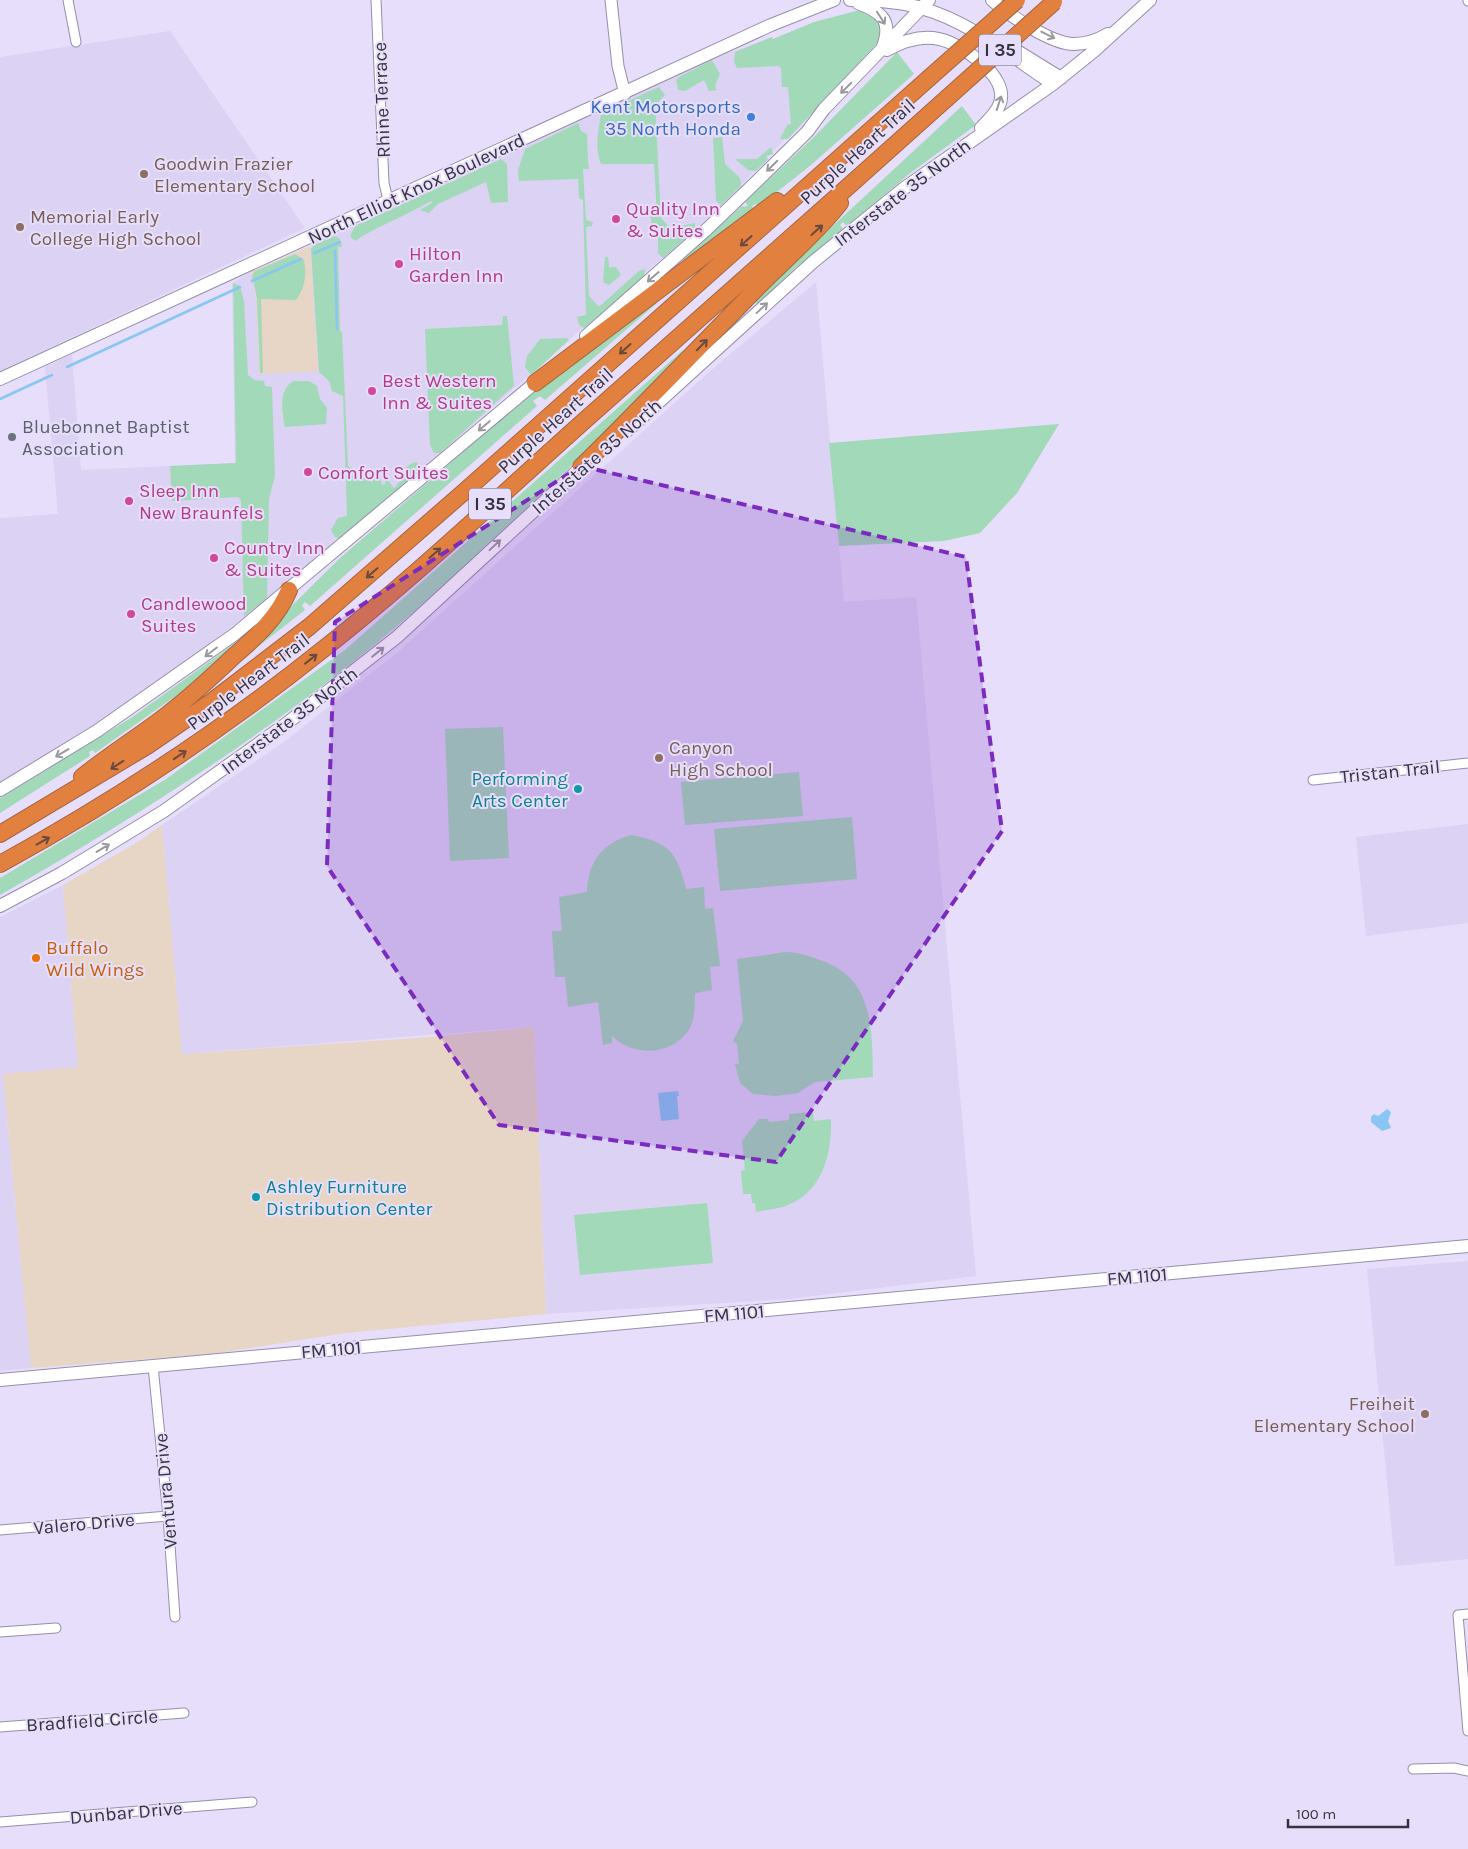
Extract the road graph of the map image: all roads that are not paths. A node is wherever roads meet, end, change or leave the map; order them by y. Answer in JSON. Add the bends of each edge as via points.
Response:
{"nodes":[{"id":1,"x":68,"y":0,"type":"edge"},
{"id":2,"x":376,"y":0,"type":"edge"},
{"id":3,"x":611,"y":0,"type":"edge"},
{"id":4,"x":834,"y":0,"type":"edge"},
{"id":5,"x":850,"y":0,"type":"edge"},
{"id":6,"x":992,"y":0,"type":"edge"},
{"id":7,"x":1017,"y":0,"type":"edge"},
{"id":8,"x":1150,"y":0,"type":"edge"},
{"id":9,"x":1056,"y":1,"type":"edge"},
{"id":10,"x":927,"y":2,"type":"edge"},
{"id":11,"x":1123,"y":25,"type":"junction"},
{"id":12,"x":76,"y":42,"type":"dead end"},
{"id":13,"x":880,"y":53,"type":"junction"},
{"id":14,"x":1057,"y":81,"type":"junction"},
{"id":15,"x":625,"y":94,"type":"junction"},
{"id":16,"x":970,"y":141,"type":"junction"},
{"id":17,"x":821,"y":173,"type":"junction"},
{"id":18,"x":859,"y":177,"type":"junction"},
{"id":19,"x":388,"y":200,"type":"junction"},
{"id":20,"x":0,"y":379,"type":"edge"},
{"id":21,"x":535,"y":383,"type":"junction"},
{"id":22,"x":581,"y":467,"type":"junction"},
{"id":23,"x":289,"y":590,"type":"junction"},
{"id":24,"x":1468,"y":763,"type":"edge"},
{"id":25,"x":1313,"y":780,"type":"dead end"},
{"id":26,"x":0,"y":790,"type":"edge"},
{"id":27,"x":42,"y":811,"type":"junction"},
{"id":28,"x":0,"y":834,"type":"edge"},
{"id":29,"x":0,"y":864,"type":"edge"},
{"id":30,"x":0,"y":906,"type":"edge"},
{"id":31,"x":1468,"y":1246,"type":"edge"},
{"id":32,"x":153,"y":1366,"type":"junction"},
{"id":33,"x":0,"y":1380,"type":"edge"},
{"id":34,"x":168,"y":1516,"type":"junction"},
{"id":35,"x":0,"y":1530,"type":"edge"},
{"id":36,"x":1463,"y":1614,"type":"edge"},
{"id":37,"x":175,"y":1617,"type":"dead end"},
{"id":38,"x":56,"y":1628,"type":"dead end"},
{"id":39,"x":0,"y":1632,"type":"edge"},
{"id":40,"x":184,"y":1713,"type":"dead end"},
{"id":41,"x":1468,"y":1726,"type":"edge"},
{"id":42,"x":0,"y":1727,"type":"edge"},
{"id":43,"x":1468,"y":1760,"type":"edge"},
{"id":44,"x":1413,"y":1769,"type":"dead end"},
{"id":45,"x":1467,"y":1770,"type":"edge"},
{"id":46,"x":252,"y":1802,"type":"dead end"},
{"id":47,"x":0,"y":1822,"type":"edge"}],
"edges":[{"from":1,"to":12,"type":"street"},
{"from":2,"to":19,"type":"street","name":"Rhine Terrace","via":[[384,183]]},
{"from":3,"to":15,"type":"street","via":[[618,66]]},
{"from":4,"to":15,"type":"main road","name":"North Elliot Knox Boulevard","via":[[771,25]]},
{"from":5,"to":10,"type":"main road"},
{"from":5,"to":13,"type":"main road","one_way":true,"via":[[879,12],[885,21],[887,37]]},
{"from":6,"to":11,"type":"main road","one_way":true,"via":[[1013,16],[1074,44],[1099,39]]},
{"from":7,"to":17,"type":"highway","name":"Purple Heart Trail","number":"I 35","bridge":true},
{"from":8,"to":11,"type":"main road","name":"Interstate 35 North"},
{"from":9,"to":18,"type":"highway","name":"Purple Heart Trail","number":"I 35","bridge":true},
{"from":10,"to":13,"type":"main road"},
{"from":10,"to":14,"type":"main road"},
{"from":11,"to":14,"type":"main road","name":"Interstate 35 North"},
{"from":16,"to":13,"type":"main road","one_way":true,"via":[[1000,103],[999,84],[992,73],[978,60],[939,39],[911,39]]},
{"from":13,"to":21,"type":"main road","one_way":true,"via":[[824,109],[807,132],[707,229]]},
{"from":14,"to":16,"type":"main road","name":"Interstate 35 North"},
{"from":15,"to":19,"type":"main road","name":"North Elliot Knox Boulevard"},
{"from":22,"to":16,"type":"main road","name":"Interstate 35 North","one_way":true,"via":[[628,430],[812,262],[903,189]]},
{"from":17,"to":21,"type":"highway","via":[[762,212]]},
{"from":17,"to":27,"type":"highway","name":"Purple Heart Trail","number":"I 35","one_way":true,"via":[[309,627],[211,702]]},
{"from":22,"to":18,"type":"highway","one_way":true,"via":[[825,223]]},
{"from":29,"to":18,"type":"highway","name":"Purple Heart Trail","number":"I 35","one_way":true,"via":[[154,773],[329,645]]},
{"from":19,"to":20,"type":"main road","name":"North Elliot Knox Boulevard"},
{"from":21,"to":23,"type":"main road","one_way":true},
{"from":30,"to":22,"type":"main road","name":"Interstate 35 North","one_way":true,"via":[[62,873],[164,811],[282,727],[397,637]]},
{"from":23,"to":26,"type":"main road","one_way":true,"via":[[235,634],[130,710]]},
{"from":23,"to":27,"type":"highway","via":[[283,605],[268,624],[228,662],[169,713],[104,759]]},
{"from":24,"to":25,"type":"street","name":"Tristan Trail"},
{"from":27,"to":28,"type":"highway","name":"Purple Heart Trail","number":"I 35"},
{"from":31,"to":32,"type":"main road","name":"FM 1101","number":"FM 1101"},
{"from":32,"to":33,"type":"main road","name":"FM 1101","number":"FM 1101"},
{"from":32,"to":34,"type":"street","name":"Ventura Drive"},
{"from":34,"to":35,"type":"street","name":"Valero Drive"},
{"from":34,"to":37,"type":"street","name":"Ventura Drive"},
{"from":36,"to":41,"type":"street"},
{"from":38,"to":39,"type":"street"},
{"from":40,"to":42,"type":"street","name":"Bradfield Circle"},
{"from":43,"to":45,"type":"street"},
{"from":44,"to":45,"type":"street"},
{"from":46,"to":47,"type":"street","name":"Dunbar Drive"}]}
